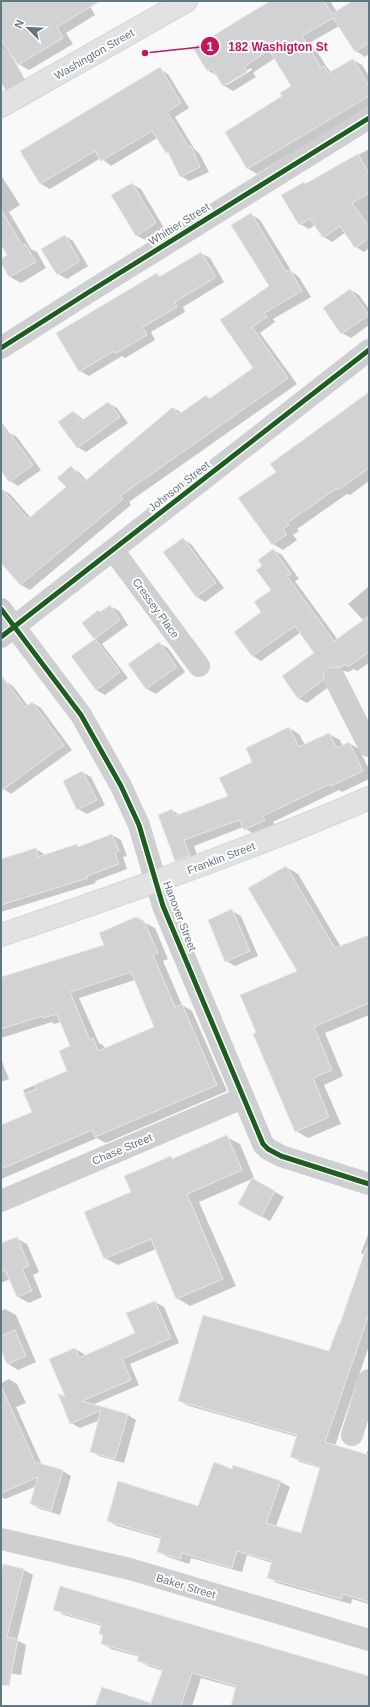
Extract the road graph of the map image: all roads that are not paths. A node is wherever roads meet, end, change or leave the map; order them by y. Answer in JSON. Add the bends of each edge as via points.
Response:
{"nodes":[{"id":1,"x":186,"y":1,"type":"edge"},
{"id":2,"x":1,"y":60,"type":"edge"},
{"id":3,"x":21,"y":95,"type":"junction"},
{"id":4,"x":1,"y":106,"type":"edge"},
{"id":5,"x":369,"y":118,"type":"edge"},
{"id":6,"x":1,"y":348,"type":"edge"},
{"id":7,"x":369,"y":350,"type":"edge"},
{"id":8,"x":113,"y":550,"type":"junction"},
{"id":9,"x":1,"y":609,"type":"edge"},
{"id":10,"x":8,"y":631,"type":"edge"},
{"id":11,"x":198,"y":666,"type":"dead end"},
{"id":12,"x":335,"y":679,"type":"dead end"},
{"id":13,"x":369,"y":746,"type":"edge"},
{"id":14,"x":369,"y":798,"type":"edge"},
{"id":15,"x":156,"y":882,"type":"junction"},
{"id":16,"x":1,"y":935,"type":"edge"},
{"id":17,"x":243,"y":1098,"type":"junction"},
{"id":18,"x":369,"y":1184,"type":"edge"},
{"id":19,"x":1,"y":1200,"type":"edge"},
{"id":20,"x":369,"y":1380,"type":"edge"},
{"id":21,"x":352,"y":1435,"type":"dead end"},
{"id":22,"x":1,"y":1539,"type":"edge"},
{"id":23,"x":369,"y":1640,"type":"edge"}],
"edges":[{"from":1,"to":3,"type":"main road","name":"Washington Street"},
{"from":2,"to":3,"type":"street"},
{"from":3,"to":4,"type":"main road","name":"Washington Street"},
{"from":5,"to":6,"type":"street","name":"Whittier Street"},
{"from":7,"to":8,"type":"street","name":"Johnson Street"},
{"from":8,"to":10,"type":"street","name":"Johnson Street"},
{"from":8,"to":11,"type":"street","name":"Cressey Place"},
{"from":9,"to":10,"type":"street","name":"Hanover Street"},
{"from":10,"to":15,"type":"street","name":"Hanover Street","via":[[81,715],[139,825]]},
{"from":12,"to":13,"type":"street"},
{"from":14,"to":15,"type":"main road","name":"Franklin Street","via":[[274,838]]},
{"from":15,"to":16,"type":"main road","name":"Franklin Street"},
{"from":15,"to":17,"type":"street","name":"Hanover Street","via":[[163,906]]},
{"from":17,"to":18,"type":"street","name":"Hanover Street","via":[[259,1137],[268,1149],[281,1156]]},
{"from":17,"to":19,"type":"street","name":"Chase Street"},
{"from":20,"to":21,"type":"street"},
{"from":22,"to":23,"type":"street","name":"Baker Street","via":[[130,1569]]}]}
